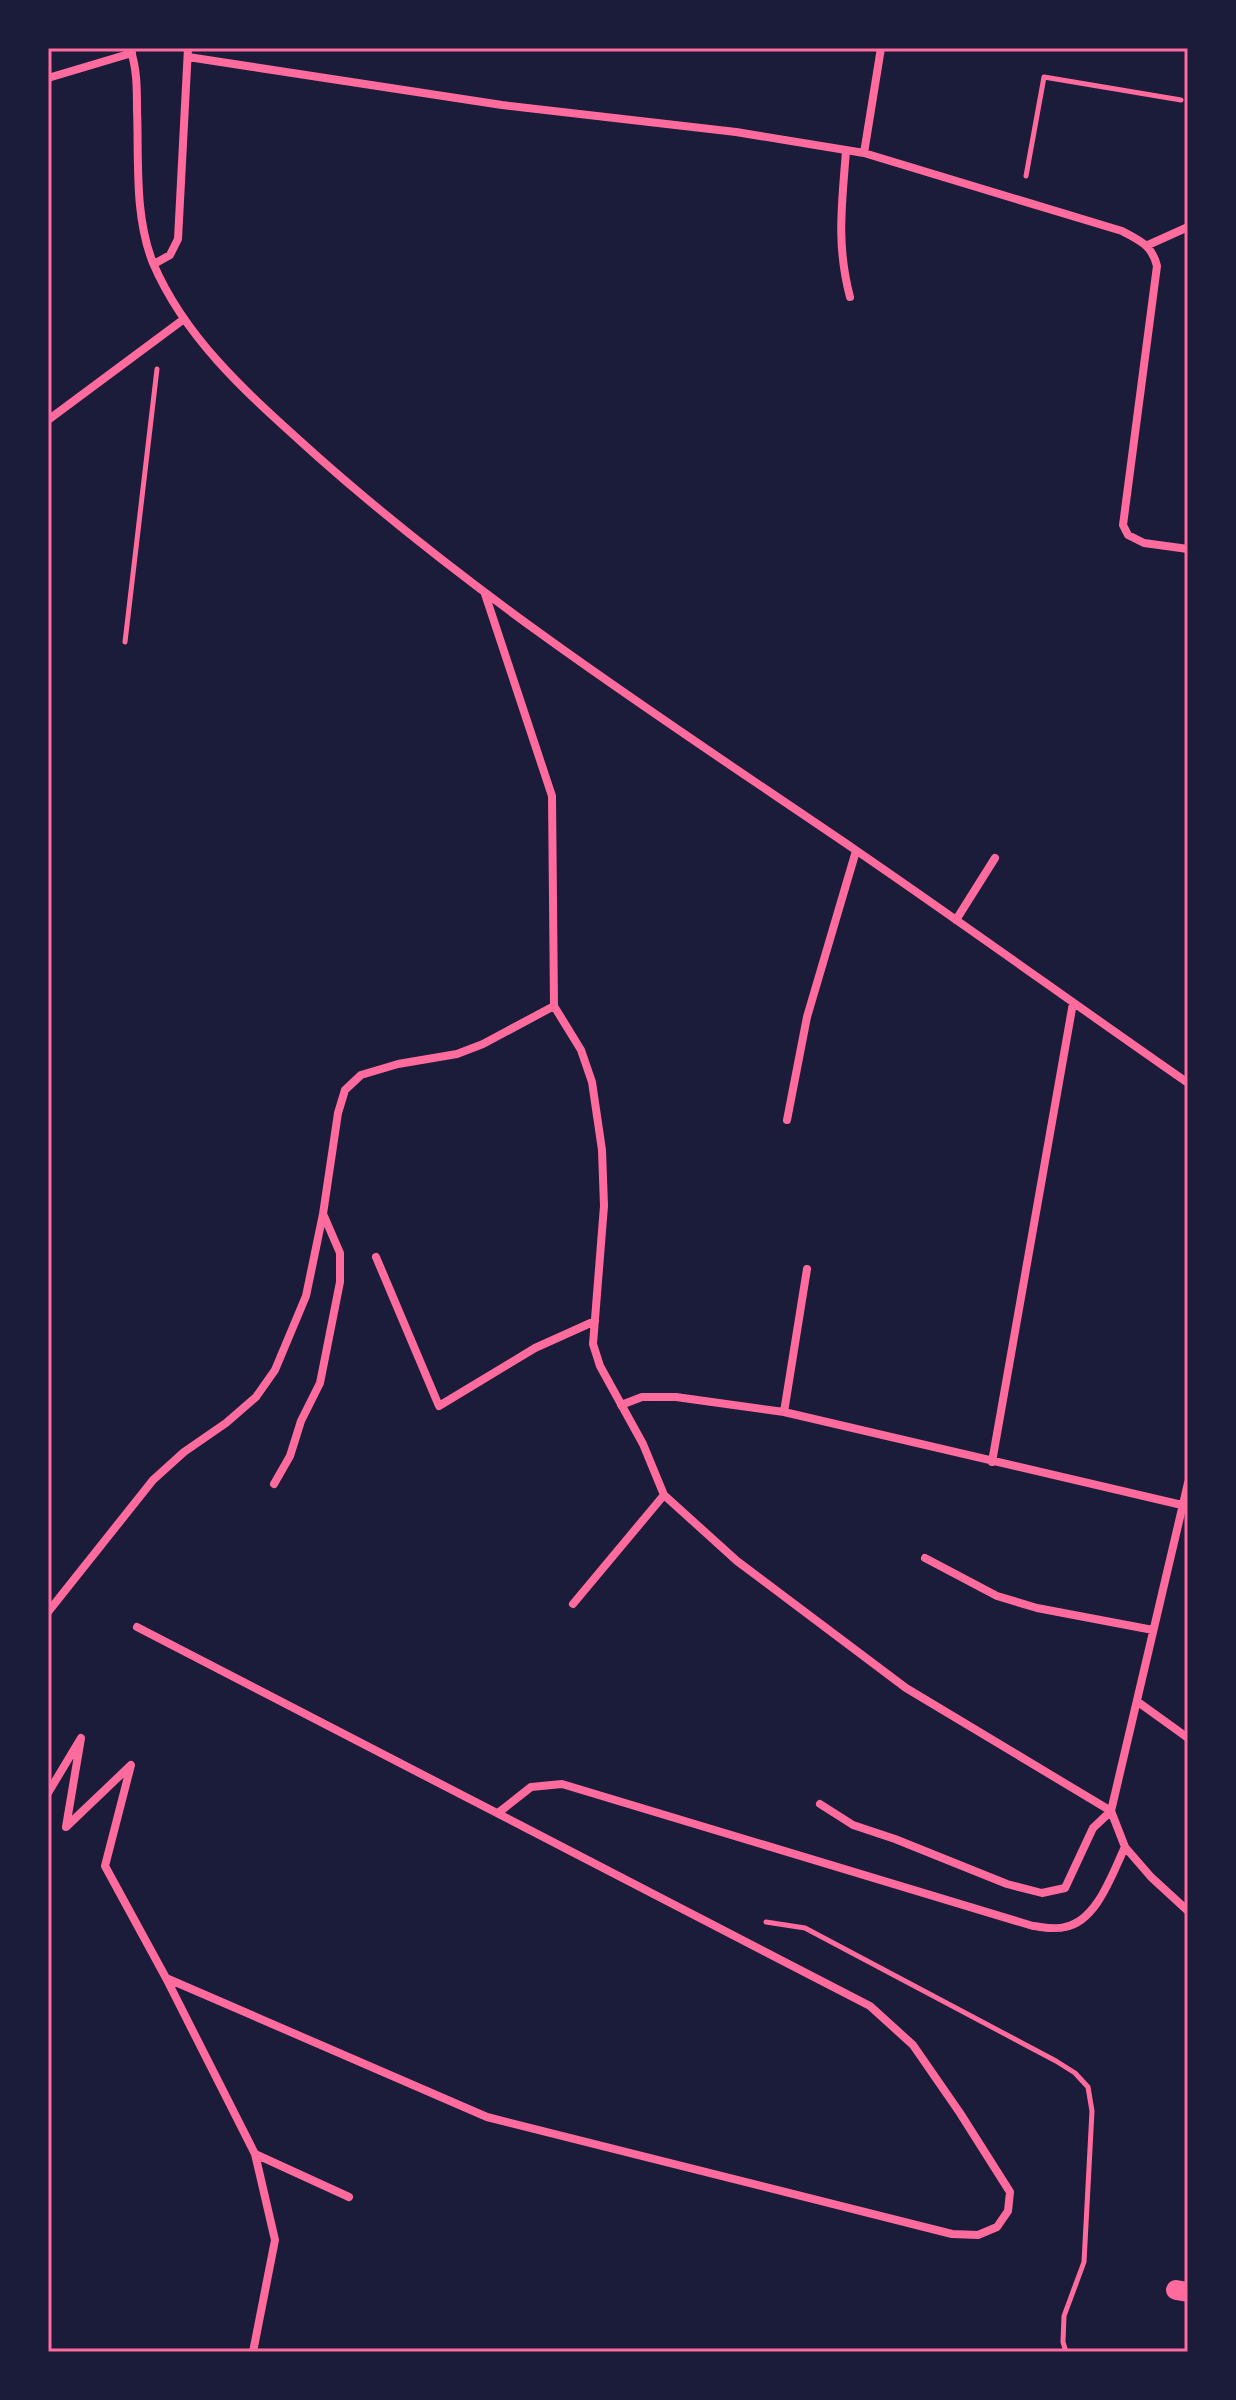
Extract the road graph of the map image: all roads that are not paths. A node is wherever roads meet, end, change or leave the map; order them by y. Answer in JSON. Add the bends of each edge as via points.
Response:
{"nodes":[{"id":1,"x":881,"y":48,"type":"edge"},
{"id":2,"x":131,"y":51,"type":"edge"},
{"id":3,"x":188,"y":52,"type":"edge"},
{"id":4,"x":48,"y":78,"type":"edge"},
{"id":5,"x":846,"y":151,"type":"junction"},
{"id":6,"x":864,"y":153,"type":"junction"},
{"id":7,"x":1188,"y":227,"type":"edge"},
{"id":8,"x":1148,"y":245,"type":"junction"},
{"id":9,"x":154,"y":264,"type":"junction"},
{"id":10,"x":850,"y":297,"type":"dead end"},
{"id":11,"x":184,"y":319,"type":"junction"},
{"id":12,"x":48,"y":420,"type":"edge"},
{"id":13,"x":1188,"y":549,"type":"edge"},
{"id":14,"x":485,"y":594,"type":"junction"},
{"id":15,"x":856,"y":851,"type":"junction"},
{"id":16,"x":995,"y":858,"type":"dead end"},
{"id":17,"x":956,"y":920,"type":"junction"},
{"id":18,"x":1073,"y":1003,"type":"junction"},
{"id":19,"x":554,"y":1006,"type":"junction"},
{"id":20,"x":1188,"y":1083,"type":"edge"},
{"id":21,"x":787,"y":1120,"type":"dead end"},
{"id":22,"x":323,"y":1214,"type":"junction"},
{"id":23,"x":376,"y":1257,"type":"dead end"},
{"id":24,"x":807,"y":1269,"type":"dead end"},
{"id":25,"x":595,"y":1321,"type":"junction"},
{"id":26,"x":621,"y":1405,"type":"junction"},
{"id":27,"x":784,"y":1412,"type":"junction"},
{"id":28,"x":992,"y":1462,"type":"junction"},
{"id":29,"x":1188,"y":1483,"type":"edge"},
{"id":30,"x":274,"y":1484,"type":"dead end"},
{"id":31,"x":664,"y":1495,"type":"junction"},
{"id":32,"x":1182,"y":1505,"type":"junction"},
{"id":33,"x":925,"y":1558,"type":"dead end"},
{"id":34,"x":573,"y":1604,"type":"dead end"},
{"id":35,"x":48,"y":1612,"type":"edge"},
{"id":36,"x":137,"y":1627,"type":"dead end"},
{"id":37,"x":1153,"y":1630,"type":"junction"},
{"id":38,"x":1138,"y":1702,"type":"junction"},
{"id":39,"x":1188,"y":1738,"type":"edge"},
{"id":40,"x":48,"y":1793,"type":"edge"},
{"id":41,"x":820,"y":1804,"type":"dead end"},
{"id":42,"x":1111,"y":1811,"type":"junction"},
{"id":43,"x":498,"y":1813,"type":"junction"},
{"id":44,"x":1125,"y":1847,"type":"junction"},
{"id":45,"x":1188,"y":1911,"type":"edge"},
{"id":46,"x":166,"y":1978,"type":"junction"},
{"id":47,"x":255,"y":2154,"type":"junction"},
{"id":48,"x":349,"y":2197,"type":"dead end"},
{"id":49,"x":253,"y":2352,"type":"edge"}],
"edges":[{"from":1,"to":6,"type":"street"},
{"from":2,"to":4,"type":"street"},
{"from":2,"to":9,"type":"street","via":[[140,208]]},
{"from":3,"to":5,"type":"street","via":[[502,105],[736,132]]},
{"from":3,"to":9,"type":"street","via":[[178,239],[170,255]]},
{"from":5,"to":6,"type":"street"},
{"from":5,"to":10,"type":"street","via":[[839,242]]},
{"from":6,"to":8,"type":"street","via":[[1122,231]]},
{"from":7,"to":8,"type":"street"},
{"from":8,"to":13,"type":"street","via":[[1157,266],[1123,525],[1128,535],[1144,543]]},
{"from":9,"to":11,"type":"street"},
{"from":11,"to":12,"type":"street"},
{"from":11,"to":14,"type":"street","via":[[255,401],[391,521]]},
{"from":14,"to":15,"type":"street"},
{"from":14,"to":19,"type":"street","via":[[552,796]]},
{"from":15,"to":17,"type":"street"},
{"from":15,"to":21,"type":"street","via":[[807,1017]]},
{"from":16,"to":17,"type":"street"},
{"from":17,"to":18,"type":"street"},
{"from":18,"to":20,"type":"street"},
{"from":18,"to":28,"type":"street"},
{"from":19,"to":22,"type":"street","via":[[457,1054],[398,1064],[353,1082],[338,1113]]},
{"from":19,"to":25,"type":"street","via":[[581,1050],[602,1150],[604,1206]]},
{"from":22,"to":30,"type":"street","via":[[340,1253],[340,1282],[320,1383]]},
{"from":22,"to":35,"type":"street","via":[[306,1296],[275,1370],[256,1397],[153,1480]]},
{"from":23,"to":25,"type":"street","via":[[439,1406],[535,1348]]},
{"from":24,"to":27,"type":"street"},
{"from":25,"to":26,"type":"street","via":[[593,1344]]},
{"from":26,"to":27,"type":"street","via":[[642,1397],[676,1397]]},
{"from":26,"to":31,"type":"street"},
{"from":27,"to":28,"type":"street"},
{"from":28,"to":32,"type":"street"},
{"from":29,"to":32,"type":"street"},
{"from":31,"to":34,"type":"street"},
{"from":31,"to":42,"type":"street","via":[[737,1561],[906,1688]]},
{"from":32,"to":37,"type":"street"},
{"from":33,"to":37,"type":"street","via":[[997,1596]]},
{"from":36,"to":43,"type":"street"},
{"from":37,"to":38,"type":"street"},
{"from":38,"to":39,"type":"street"},
{"from":38,"to":42,"type":"street"},
{"from":40,"to":46,"type":"street","via":[[81,1738],[66,1827],[131,1765],[105,1866]]},
{"from":41,"to":42,"type":"street","via":[[853,1825],[1042,1893],[1065,1888],[1093,1828]]},
{"from":42,"to":44,"type":"street"},
{"from":43,"to":44,"type":"street","via":[[531,1787],[562,1784],[1033,1926],[1063,1928],[1081,1922],[1092,1908]]},
{"from":43,"to":46,"type":"street","via":[[870,2006],[913,2045],[1010,2192],[1008,2211],[997,2227],[978,2235],[952,2234],[487,2117]]},
{"from":44,"to":45,"type":"street"},
{"from":46,"to":47,"type":"street"},
{"from":47,"to":48,"type":"street"},
{"from":47,"to":49,"type":"street","via":[[275,2240]]}]}
